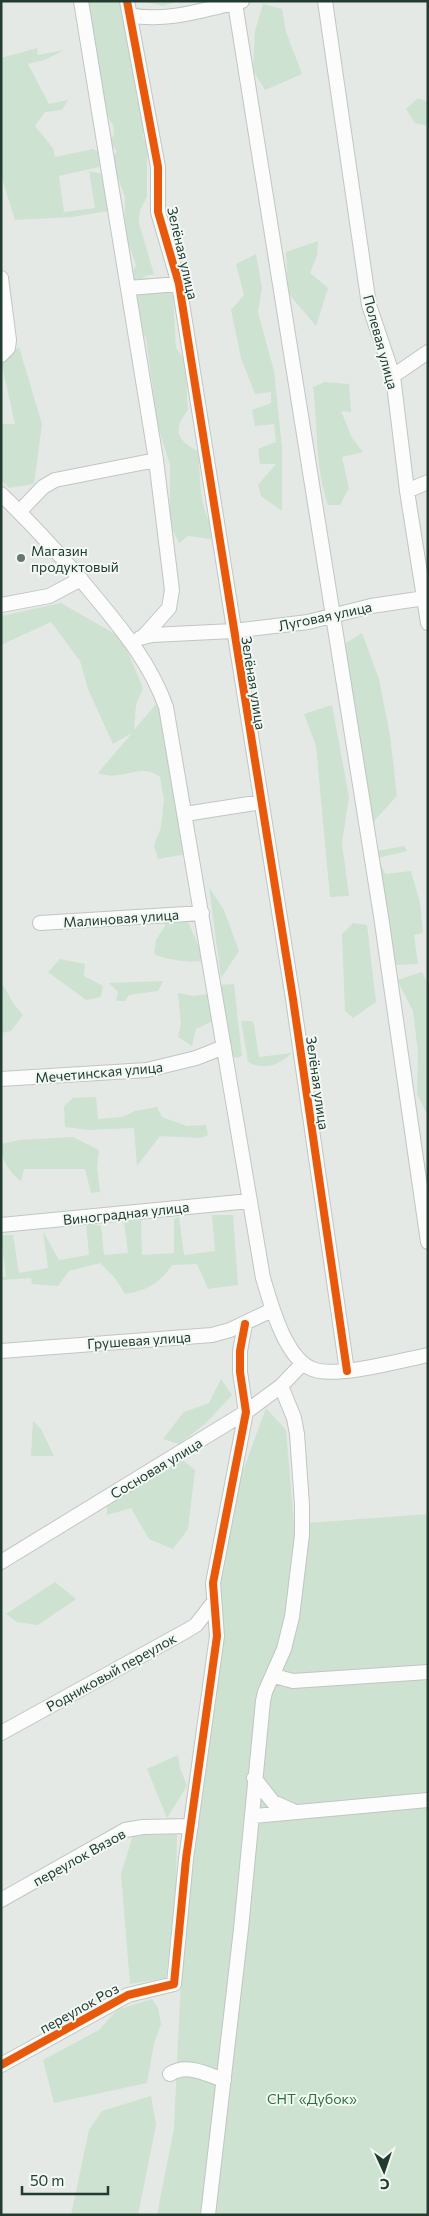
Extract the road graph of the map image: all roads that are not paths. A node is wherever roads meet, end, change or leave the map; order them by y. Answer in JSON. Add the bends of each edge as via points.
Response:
{"nodes":[{"id":1,"x":81,"y":1,"type":"edge"},
{"id":2,"x":325,"y":1,"type":"edge"},
{"id":3,"x":238,"y":2,"type":"edge"},
{"id":4,"x":128,"y":8,"type":"edge"},
{"id":5,"x":1,"y":278,"type":"edge"},
{"id":6,"x":179,"y":284,"type":"junction"},
{"id":7,"x":128,"y":288,"type":"junction"},
{"id":8,"x":428,"y":352,"type":"edge"},
{"id":9,"x":1,"y":355,"type":"edge"},
{"id":10,"x":393,"y":376,"type":"junction"},
{"id":11,"x":156,"y":460,"type":"junction"},
{"id":12,"x":428,"y":482,"type":"edge"},
{"id":13,"x":407,"y":491,"type":"junction"},
{"id":14,"x":1,"y":494,"type":"edge"},
{"id":15,"x":19,"y":512,"type":"junction"},
{"id":16,"x":81,"y":580,"type":"junction"},
{"id":17,"x":426,"y":596,"type":"edge"},
{"id":18,"x":1,"y":605,"type":"edge"},
{"id":19,"x":332,"y":616,"type":"junction"},
{"id":20,"x":428,"y":623,"type":"edge"},
{"id":21,"x":233,"y":631,"type":"junction"},
{"id":22,"x":139,"y":639,"type":"junction"},
{"id":23,"x":261,"y":802,"type":"junction"},
{"id":24,"x":185,"y":814,"type":"junction"},
{"id":25,"x":202,"y":913,"type":"junction"},
{"id":26,"x":40,"y":923,"type":"dead end"},
{"id":27,"x":224,"y":1047,"type":"junction"},
{"id":28,"x":1,"y":1079,"type":"edge"},
{"id":29,"x":250,"y":1201,"type":"junction"},
{"id":30,"x":1,"y":1225,"type":"edge"},
{"id":31,"x":428,"y":1242,"type":"edge"},
{"id":32,"x":272,"y":1310,"type":"junction"},
{"id":33,"x":245,"y":1324,"type":"junction"},
{"id":34,"x":1,"y":1351,"type":"edge"},
{"id":35,"x":428,"y":1355,"type":"edge"},
{"id":36,"x":303,"y":1363,"type":"junction"},
{"id":37,"x":346,"y":1371,"type":"junction"},
{"id":38,"x":281,"y":1386,"type":"junction"},
{"id":39,"x":246,"y":1412,"type":"junction"},
{"id":40,"x":1,"y":1562,"type":"edge"},
{"id":41,"x":213,"y":1602,"type":"junction"},
{"id":42,"x":428,"y":1672,"type":"edge"},
{"id":43,"x":274,"y":1676,"type":"junction"},
{"id":44,"x":1,"y":1734,"type":"edge"},
{"id":45,"x":254,"y":1778,"type":"junction"},
{"id":46,"x":428,"y":1800,"type":"edge"},
{"id":47,"x":295,"y":1812,"type":"junction"},
{"id":48,"x":253,"y":1816,"type":"junction"},
{"id":49,"x":191,"y":1826,"type":"junction"},
{"id":50,"x":1,"y":1900,"type":"edge"},
{"id":51,"x":1,"y":2066,"type":"edge"},
{"id":52,"x":170,"y":2074,"type":"dead end"},
{"id":53,"x":224,"y":2080,"type":"junction"},
{"id":54,"x":208,"y":2215,"type":"edge"}],
"edges":[{"from":1,"to":7,"type":"street"},
{"from":2,"to":10,"type":"street","name":"Полевая улица","via":[[369,305]]},
{"from":3,"to":4,"type":"street","via":[[147,17]]},
{"from":3,"to":19,"type":"street"},
{"from":4,"to":6,"type":"street","name":"Зелёная улица","via":[[158,167],[158,212]]},
{"from":5,"to":9,"type":"street","via":[[10,340]]},
{"from":6,"to":7,"type":"street"},
{"from":6,"to":21,"type":"street","name":"Зелёная улица"},
{"from":7,"to":11,"type":"street"},
{"from":8,"to":10,"type":"street"},
{"from":10,"to":13,"type":"street","name":"Полевая улица"},
{"from":11,"to":15,"type":"street","via":[[55,480],[43,487]]},
{"from":11,"to":22,"type":"street","via":[[172,601],[170,608]]},
{"from":12,"to":13,"type":"street"},
{"from":13,"to":17,"type":"street","name":"Полевая улица"},
{"from":14,"to":15,"type":"street"},
{"from":15,"to":16,"type":"street"},
{"from":16,"to":18,"type":"street","via":[[49,596]]},
{"from":16,"to":22,"type":"street"},
{"from":17,"to":19,"type":"street","name":"Луговая улица"},
{"from":17,"to":20,"type":"street","name":"Полевая улица"},
{"from":19,"to":21,"type":"street","name":"Луговая улица"},
{"from":19,"to":31,"type":"street"},
{"from":21,"to":22,"type":"street","name":"Луговая улица"},
{"from":21,"to":23,"type":"street","name":"Зелёная улица"},
{"from":22,"to":24,"type":"street","via":[[166,707]]},
{"from":23,"to":24,"type":"street"},
{"from":23,"to":37,"type":"street","name":"Зелёная улица"},
{"from":24,"to":25,"type":"street"},
{"from":25,"to":26,"type":"street","name":"Малиновая улица"},
{"from":25,"to":27,"type":"street"},
{"from":27,"to":28,"type":"street","name":"Мечетинская улица","via":[[170,1066],[147,1070]]},
{"from":27,"to":29,"type":"street"},
{"from":29,"to":30,"type":"street","name":"Виноградная улица"},
{"from":29,"to":32,"type":"street"},
{"from":32,"to":33,"type":"street","name":"Грушевая улица"},
{"from":32,"to":36,"type":"street"},
{"from":33,"to":34,"type":"street","name":"Грушевая улица","via":[[212,1335]]},
{"from":33,"to":39,"type":"street","via":[[240,1372]]},
{"from":35,"to":37,"type":"street"},
{"from":36,"to":37,"type":"street","via":[[320,1372]]},
{"from":36,"to":38,"type":"street","name":"Сосновая улица"},
{"from":38,"to":39,"type":"street","name":"Сосновая улица"},
{"from":38,"to":43,"type":"street","via":[[297,1434],[302,1525],[292,1617]]},
{"from":39,"to":40,"type":"street","name":"Сосновая улица"},
{"from":39,"to":41,"type":"street","via":[[213,1583]]},
{"from":41,"to":44,"type":"street","name":"Родниковый переулок","via":[[196,1624],[186,1631]]},
{"from":41,"to":49,"type":"street","via":[[217,1636]]},
{"from":42,"to":43,"type":"street","via":[[293,1682]]},
{"from":43,"to":45,"type":"street","via":[[265,1692]]},
{"from":45,"to":47,"type":"street","via":[[273,1802]]},
{"from":45,"to":48,"type":"street"},
{"from":46,"to":47,"type":"street"},
{"from":47,"to":48,"type":"street"},
{"from":48,"to":53,"type":"street"},
{"from":49,"to":50,"type":"street","name":"переулок Вязов","via":[[125,1830]]},
{"from":49,"to":51,"type":"street","name":"переулок Роз","via":[[174,1984],[128,1995]]},
{"from":52,"to":53,"type":"street","via":[[184,2069]]},
{"from":53,"to":54,"type":"street"}]}
